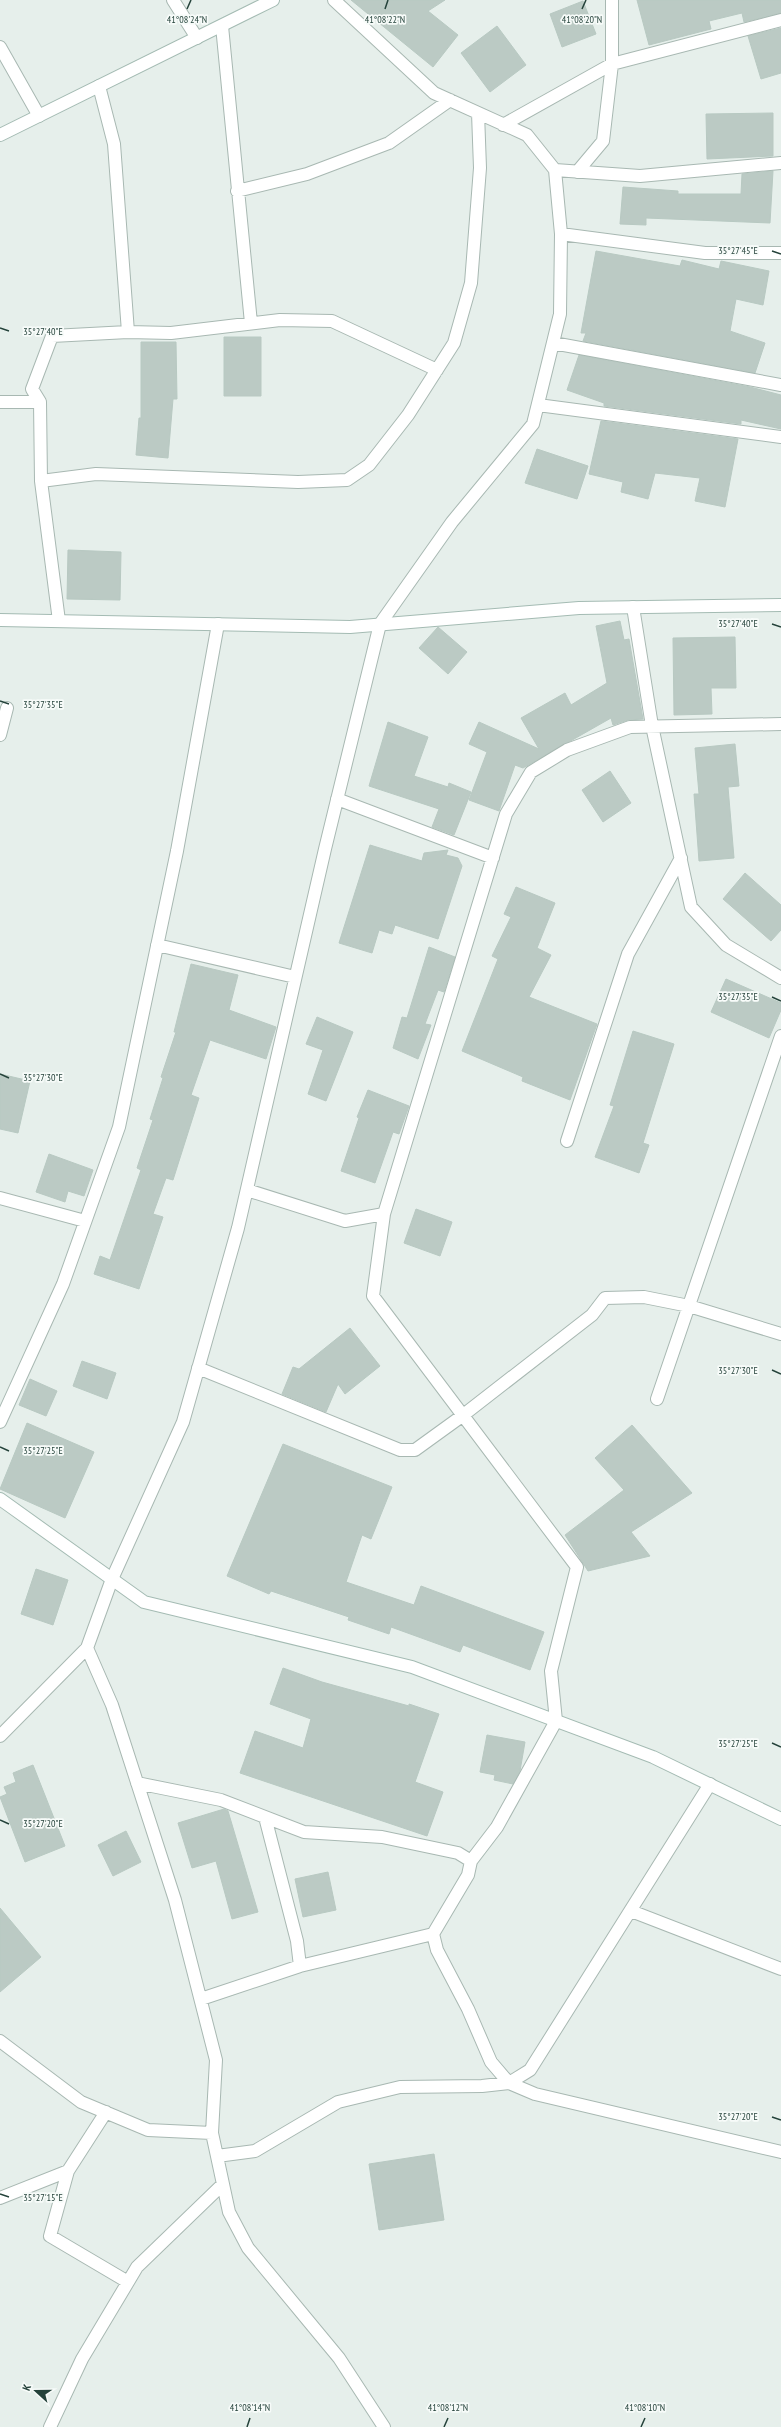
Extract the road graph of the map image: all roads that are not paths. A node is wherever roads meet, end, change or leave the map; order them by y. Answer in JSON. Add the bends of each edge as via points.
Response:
{"nodes":[{"id":1,"x":173,"y":0,"type":"edge"},
{"id":2,"x":273,"y":0,"type":"edge"},
{"id":3,"x":334,"y":0,"type":"edge"},
{"id":4,"x":612,"y":0,"type":"edge"},
{"id":5,"x":781,"y":20,"type":"edge"},
{"id":6,"x":222,"y":26,"type":"junction"},
{"id":7,"x":197,"y":38,"type":"junction"},
{"id":8,"x":0,"y":47,"type":"edge"},
{"id":9,"x":612,"y":64,"type":"junction"},
{"id":10,"x":99,"y":86,"type":"junction"},
{"id":11,"x":450,"y":100,"type":"junction"},
{"id":12,"x":478,"y":113,"type":"junction"},
{"id":13,"x":39,"y":116,"type":"junction"},
{"id":14,"x":503,"y":125,"type":"junction"},
{"id":15,"x":0,"y":135,"type":"edge"},
{"id":16,"x":781,"y":163,"type":"edge"},
{"id":17,"x":555,"y":170,"type":"junction"},
{"id":18,"x":577,"y":172,"type":"junction"},
{"id":19,"x":238,"y":191,"type":"junction"},
{"id":20,"x":561,"y":234,"type":"junction"},
{"id":21,"x":781,"y":253,"type":"edge"},
{"id":22,"x":251,"y":323,"type":"junction"},
{"id":23,"x":128,"y":332,"type":"junction"},
{"id":24,"x":553,"y":343,"type":"junction"},
{"id":25,"x":437,"y":370,"type":"junction"},
{"id":26,"x":781,"y":385,"type":"edge"},
{"id":27,"x":0,"y":402,"type":"edge"},
{"id":28,"x":40,"y":402,"type":"junction"},
{"id":29,"x":538,"y":405,"type":"junction"},
{"id":30,"x":781,"y":437,"type":"edge"},
{"id":31,"x":42,"y":481,"type":"junction"},
{"id":32,"x":781,"y":605,"type":"edge"},
{"id":33,"x":633,"y":607,"type":"junction"},
{"id":34,"x":0,"y":620,"type":"edge"},
{"id":35,"x":59,"y":621,"type":"junction"},
{"id":36,"x":218,"y":624,"type":"junction"},
{"id":37,"x":380,"y":624,"type":"junction"},
{"id":38,"x":6,"y":708,"type":"dead end"},
{"id":39,"x":781,"y":724,"type":"edge"},
{"id":40,"x":652,"y":726,"type":"junction"},
{"id":41,"x":0,"y":735,"type":"edge"},
{"id":42,"x":337,"y":799,"type":"junction"},
{"id":43,"x":493,"y":858,"type":"junction"},
{"id":44,"x":681,"y":858,"type":"junction"},
{"id":45,"x":157,"y":945,"type":"junction"},
{"id":46,"x":295,"y":977,"type":"junction"},
{"id":47,"x":781,"y":978,"type":"edge"},
{"id":48,"x":781,"y":1036,"type":"edge"},
{"id":49,"x":568,"y":1141,"type":"dead end"},
{"id":50,"x":246,"y":1190,"type":"junction"},
{"id":51,"x":0,"y":1198,"type":"edge"},
{"id":52,"x":384,"y":1214,"type":"junction"},
{"id":53,"x":85,"y":1221,"type":"junction"},
{"id":54,"x":689,"y":1306,"type":"junction"},
{"id":55,"x":781,"y":1334,"type":"edge"},
{"id":56,"x":198,"y":1368,"type":"junction"},
{"id":57,"x":657,"y":1399,"type":"dead end"},
{"id":58,"x":462,"y":1416,"type":"junction"},
{"id":59,"x":0,"y":1422,"type":"edge"},
{"id":60,"x":0,"y":1499,"type":"edge"},
{"id":61,"x":112,"y":1578,"type":"junction"},
{"id":62,"x":87,"y":1648,"type":"junction"},
{"id":63,"x":555,"y":1721,"type":"junction"},
{"id":64,"x":0,"y":1736,"type":"edge"},
{"id":65,"x":137,"y":1783,"type":"junction"},
{"id":66,"x":710,"y":1784,"type":"junction"},
{"id":67,"x":265,"y":1817,"type":"junction"},
{"id":68,"x":781,"y":1818,"type":"edge"},
{"id":69,"x":471,"y":1860,"type":"junction"},
{"id":70,"x":631,"y":1910,"type":"junction"},
{"id":71,"x":433,"y":1934,"type":"junction"},
{"id":72,"x":300,"y":1966,"type":"junction"},
{"id":73,"x":781,"y":1969,"type":"edge"},
{"id":74,"x":200,"y":1999,"type":"junction"},
{"id":75,"x":0,"y":2041,"type":"edge"},
{"id":76,"x":509,"y":2083,"type":"junction"},
{"id":77,"x":106,"y":2112,"type":"junction"},
{"id":78,"x":212,"y":2133,"type":"junction"},
{"id":79,"x":781,"y":2152,"type":"edge"},
{"id":80,"x":217,"y":2156,"type":"junction"},
{"id":81,"x":68,"y":2171,"type":"junction"},
{"id":82,"x":223,"y":2184,"type":"junction"},
{"id":83,"x":0,"y":2198,"type":"edge"},
{"id":84,"x":128,"y":2282,"type":"junction"},
{"id":85,"x":50,"y":2427,"type":"edge"},
{"id":86,"x":384,"y":2427,"type":"edge"}],
"edges":[{"from":1,"to":7,"type":"street"},
{"from":2,"to":6,"type":"street"},
{"from":3,"to":11,"type":"street","via":[[434,93]]},
{"from":4,"to":9,"type":"street"},
{"from":5,"to":9,"type":"street"},
{"from":6,"to":7,"type":"street"},
{"from":6,"to":19,"type":"street"},
{"from":7,"to":10,"type":"street"},
{"from":8,"to":13,"type":"street"},
{"from":9,"to":14,"type":"street"},
{"from":9,"to":18,"type":"street","via":[[603,141]]},
{"from":10,"to":13,"type":"street"},
{"from":10,"to":23,"type":"street","via":[[114,144]]},
{"from":11,"to":12,"type":"street"},
{"from":11,"to":19,"type":"street","via":[[389,143],[307,174]]},
{"from":12,"to":14,"type":"street"},
{"from":12,"to":25,"type":"street","via":[[480,168],[471,284],[454,343]]},
{"from":13,"to":15,"type":"street"},
{"from":14,"to":17,"type":"street","via":[[527,136]]},
{"from":16,"to":18,"type":"street","via":[[640,176]]},
{"from":17,"to":18,"type":"street"},
{"from":17,"to":20,"type":"street"},
{"from":19,"to":22,"type":"street"},
{"from":20,"to":21,"type":"street","via":[[705,253]]},
{"from":20,"to":24,"type":"street","via":[[560,314]]},
{"from":22,"to":23,"type":"street","via":[[171,332]]},
{"from":22,"to":25,"type":"street","via":[[280,320],[332,321]]},
{"from":23,"to":28,"type":"street","via":[[52,336],[32,389]]},
{"from":24,"to":26,"type":"street"},
{"from":24,"to":29,"type":"street"},
{"from":25,"to":31,"type":"street","via":[[408,415],[369,465],[347,480],[298,482],[96,474]]},
{"from":27,"to":28,"type":"street"},
{"from":28,"to":31,"type":"street"},
{"from":29,"to":30,"type":"street"},
{"from":29,"to":37,"type":"street","via":[[533,424],[452,522]]},
{"from":31,"to":35,"type":"street"},
{"from":32,"to":33,"type":"street"},
{"from":33,"to":37,"type":"street","via":[[579,608]]},
{"from":33,"to":40,"type":"street"},
{"from":34,"to":35,"type":"street"},
{"from":35,"to":36,"type":"street"},
{"from":36,"to":37,"type":"street"},
{"from":36,"to":45,"type":"street"},
{"from":37,"to":42,"type":"street"},
{"from":38,"to":41,"type":"street"},
{"from":39,"to":40,"type":"street"},
{"from":40,"to":43,"type":"street","via":[[630,726],[567,750],[532,772],[506,814]]},
{"from":40,"to":44,"type":"street"},
{"from":42,"to":43,"type":"street"},
{"from":42,"to":46,"type":"street"},
{"from":43,"to":52,"type":"street"},
{"from":44,"to":47,"type":"street","via":[[691,907],[726,945]]},
{"from":44,"to":49,"type":"street","via":[[628,954]]},
{"from":45,"to":46,"type":"street"},
{"from":45,"to":53,"type":"street","via":[[119,1127]]},
{"from":46,"to":50,"type":"street"},
{"from":48,"to":54,"type":"street"},
{"from":50,"to":52,"type":"street","via":[[345,1221]]},
{"from":50,"to":56,"type":"street"},
{"from":51,"to":53,"type":"street"},
{"from":52,"to":58,"type":"street","via":[[373,1296]]},
{"from":53,"to":59,"type":"street","via":[[63,1284]]},
{"from":54,"to":55,"type":"street"},
{"from":54,"to":57,"type":"street"},
{"from":54,"to":58,"type":"street","via":[[644,1297],[605,1298],[592,1315]]},
{"from":56,"to":58,"type":"street","via":[[400,1450],[415,1450]]},
{"from":56,"to":61,"type":"street","via":[[183,1422]]},
{"from":58,"to":63,"type":"street","via":[[577,1567],[551,1671]]},
{"from":60,"to":61,"type":"street"},
{"from":61,"to":62,"type":"street"},
{"from":61,"to":63,"type":"street","via":[[144,1602],[412,1667]]},
{"from":62,"to":64,"type":"street"},
{"from":62,"to":65,"type":"street","via":[[112,1705]]},
{"from":63,"to":66,"type":"street","via":[[653,1757]]},
{"from":63,"to":69,"type":"street","via":[[497,1827]]},
{"from":65,"to":67,"type":"street","via":[[221,1800]]},
{"from":65,"to":74,"type":"street","via":[[174,1900]]},
{"from":66,"to":68,"type":"street"},
{"from":66,"to":70,"type":"street"},
{"from":67,"to":69,"type":"street","via":[[304,1832],[382,1837],[458,1853]]},
{"from":67,"to":72,"type":"street","via":[[297,1941]]},
{"from":69,"to":71,"type":"street","via":[[468,1875]]},
{"from":70,"to":73,"type":"street"},
{"from":70,"to":76,"type":"street","via":[[530,2070]]},
{"from":71,"to":72,"type":"street"},
{"from":71,"to":76,"type":"street","via":[[437,1950],[468,2009],[491,2062]]},
{"from":72,"to":74,"type":"street"},
{"from":74,"to":78,"type":"street","via":[[216,2060]]},
{"from":75,"to":77,"type":"street","via":[[81,2102]]},
{"from":76,"to":79,"type":"street","via":[[535,2094]]},
{"from":76,"to":80,"type":"street","via":[[482,2086],[400,2087],[338,2102],[255,2151]]},
{"from":77,"to":78,"type":"street","via":[[148,2130]]},
{"from":77,"to":81,"type":"street"},
{"from":78,"to":80,"type":"street"},
{"from":80,"to":82,"type":"street"},
{"from":81,"to":83,"type":"street"},
{"from":81,"to":84,"type":"street","via":[[50,2236]]},
{"from":82,"to":84,"type":"street","via":[[137,2267]]},
{"from":82,"to":86,"type":"street","via":[[229,2212],[248,2248],[339,2358]]},
{"from":84,"to":85,"type":"street","via":[[82,2359]]}]}
